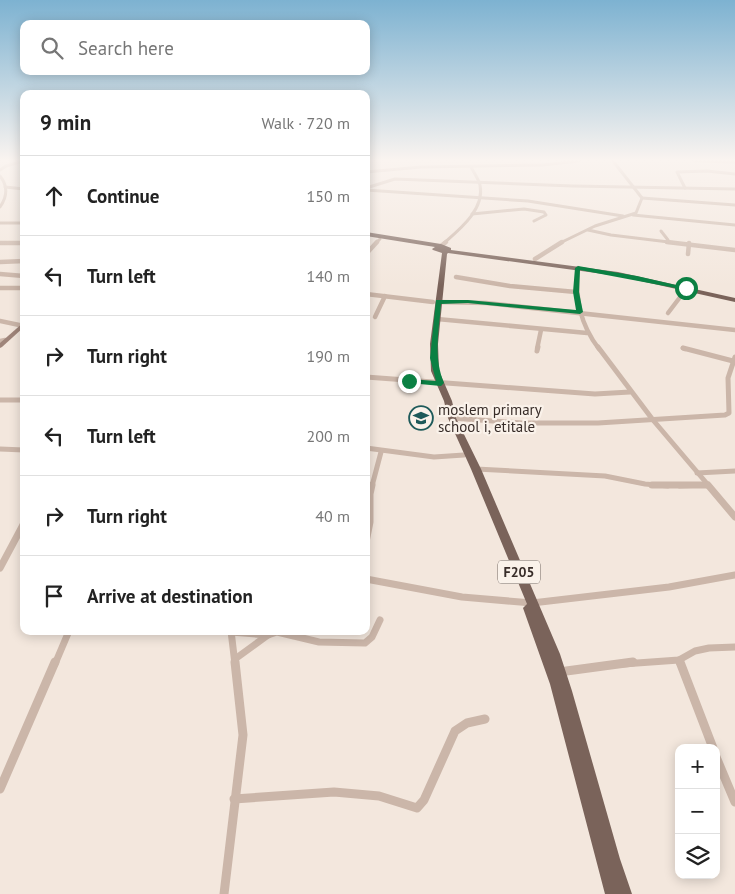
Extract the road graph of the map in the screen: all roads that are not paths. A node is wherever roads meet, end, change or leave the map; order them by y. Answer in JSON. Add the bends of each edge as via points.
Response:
{"nodes":[{"id":1,"x":477,"y":203,"type":"edge"},
{"id":2,"x":539,"y":203,"type":"edge"},
{"id":3,"x":639,"y":203,"type":"edge"},
{"id":4,"x":705,"y":203,"type":"edge"},
{"id":5,"x":735,"y":205,"type":"edge"},
{"id":6,"x":472,"y":214,"type":"junction"},
{"id":7,"x":633,"y":214,"type":"junction"},
{"id":8,"x":622,"y":216,"type":"junction"},
{"id":9,"x":534,"y":221,"type":"dead end"},
{"id":10,"x":0,"y":223,"type":"edge"},
{"id":11,"x":20,"y":223,"type":"edge"},
{"id":12,"x":735,"y":225,"type":"edge"},
{"id":13,"x":586,"y":230,"type":"junction"},
{"id":14,"x":662,"y":231,"type":"dead end"},
{"id":15,"x":370,"y":236,"type":"edge"},
{"id":16,"x":370,"y":236,"type":"edge"},
{"id":17,"x":380,"y":239,"type":"junction"},
{"id":18,"x":668,"y":240,"type":"junction"},
{"id":19,"x":0,"y":243,"type":"edge"},
{"id":20,"x":20,"y":243,"type":"edge"},
{"id":21,"x":689,"y":243,"type":"junction"},
{"id":22,"x":443,"y":249,"type":"junction"},
{"id":23,"x":370,"y":250,"type":"edge"},
{"id":24,"x":735,"y":250,"type":"edge"},
{"id":25,"x":688,"y":254,"type":"dead end"},
{"id":26,"x":535,"y":259,"type":"junction"},
{"id":27,"x":20,"y":261,"type":"edge"},
{"id":28,"x":0,"y":262,"type":"edge"},
{"id":29,"x":578,"y":268,"type":"junction"},
{"id":30,"x":0,"y":274,"type":"edge"},
{"id":31,"x":20,"y":276,"type":"edge"},
{"id":32,"x":456,"y":277,"type":"dead end"},
{"id":33,"x":0,"y":288,"type":"edge"},
{"id":34,"x":20,"y":288,"type":"edge"},
{"id":35,"x":686,"y":288,"type":"junction"},
{"id":36,"x":576,"y":292,"type":"junction"},
{"id":37,"x":370,"y":294,"type":"edge"},
{"id":38,"x":385,"y":296,"type":"junction"},
{"id":39,"x":735,"y":298,"type":"edge"},
{"id":40,"x":435,"y":302,"type":"junction"},
{"id":41,"x":580,"y":312,"type":"junction"},
{"id":42,"x":668,"y":313,"type":"dead end"},
{"id":43,"x":375,"y":317,"type":"dead end"},
{"id":44,"x":437,"y":320,"type":"junction"},
{"id":45,"x":0,"y":321,"type":"edge"},
{"id":46,"x":20,"y":324,"type":"edge"},
{"id":47,"x":20,"y":327,"type":"edge"},
{"id":48,"x":541,"y":330,"type":"junction"},
{"id":49,"x":735,"y":330,"type":"edge"},
{"id":50,"x":587,"y":333,"type":"junction"},
{"id":51,"x":2,"y":340,"type":"edge"},
{"id":52,"x":0,"y":346,"type":"edge"},
{"id":53,"x":683,"y":348,"type":"dead end"},
{"id":54,"x":538,"y":351,"type":"dead end"},
{"id":55,"x":734,"y":359,"type":"edge"},
{"id":56,"x":370,"y":377,"type":"edge"},
{"id":57,"x":437,"y":383,"type":"junction"},
{"id":58,"x":630,"y":392,"type":"junction"},
{"id":59,"x":0,"y":400,"type":"edge"},
{"id":60,"x":20,"y":400,"type":"edge"},
{"id":61,"x":452,"y":418,"type":"junction"},
{"id":62,"x":653,"y":420,"type":"junction"},
{"id":63,"x":370,"y":449,"type":"edge"},
{"id":64,"x":3,"y":450,"type":"edge"},
{"id":65,"x":20,"y":450,"type":"edge"},
{"id":66,"x":381,"y":452,"type":"junction"},
{"id":67,"x":0,"y":455,"type":"edge"},
{"id":68,"x":464,"y":456,"type":"junction"},
{"id":69,"x":476,"y":469,"type":"junction"},
{"id":70,"x":735,"y":471,"type":"edge"},
{"id":71,"x":697,"y":473,"type":"junction"},
{"id":72,"x":706,"y":485,"type":"junction"},
{"id":73,"x":370,"y":494,"type":"edge"},
{"id":74,"x":370,"y":494,"type":"edge"},
{"id":75,"x":735,"y":517,"type":"edge"},
{"id":76,"x":370,"y":522,"type":"edge"},
{"id":77,"x":20,"y":531,"type":"edge"},
{"id":78,"x":0,"y":568,"type":"edge"},
{"id":79,"x":735,"y":575,"type":"edge"},
{"id":80,"x":370,"y":579,"type":"edge"},
{"id":81,"x":529,"y":603,"type":"junction"},
{"id":82,"x":380,"y":620,"type":"dead end"},
{"id":83,"x":68,"y":635,"type":"edge"},
{"id":84,"x":231,"y":635,"type":"edge"},
{"id":85,"x":268,"y":635,"type":"edge"},
{"id":86,"x":290,"y":635,"type":"edge"},
{"id":87,"x":735,"y":647,"type":"edge"},
{"id":88,"x":235,"y":659,"type":"junction"},
{"id":89,"x":679,"y":660,"type":"junction"},
{"id":90,"x":559,"y":672,"type":"junction"},
{"id":91,"x":485,"y":719,"type":"dead end"},
{"id":92,"x":711,"y":744,"type":"edge"},
{"id":93,"x":720,"y":766,"type":"edge"},
{"id":94,"x":0,"y":790,"type":"edge"},
{"id":95,"x":234,"y":799,"type":"junction"},
{"id":96,"x":735,"y":802,"type":"edge"},
{"id":97,"x":621,"y":891,"type":"edge"},
{"id":98,"x":224,"y":894,"type":"edge"}],
"edges":[{"from":1,"to":6,"type":"street"},
{"from":2,"to":8,"type":"street"},
{"from":3,"to":7,"type":"street","via":[[638,211]]},
{"from":4,"to":5,"type":"street"},
{"from":6,"to":9,"type":"street","via":[[524,209],[544,212],[546,215]]},
{"from":6,"to":22,"type":"street"},
{"from":7,"to":8,"type":"street"},
{"from":7,"to":12,"type":"street"},
{"from":8,"to":13,"type":"street"},
{"from":10,"to":11,"type":"street"},
{"from":13,"to":18,"type":"street"},
{"from":13,"to":26,"type":"street","via":[[562,240]]},
{"from":14,"to":18,"type":"street"},
{"from":15,"to":17,"type":"main road"},
{"from":16,"to":22,"type":"main road"},
{"from":17,"to":22,"type":"main road"},
{"from":17,"to":23,"type":"street"},
{"from":18,"to":21,"type":"street"},
{"from":19,"to":20,"type":"street"},
{"from":21,"to":24,"type":"street"},
{"from":21,"to":25,"type":"street"},
{"from":22,"to":26,"type":"main road"},
{"from":22,"to":29,"type":"main road"},
{"from":22,"to":40,"type":"main road","number":"F205"},
{"from":26,"to":39,"type":"main road","via":[[648,276]]},
{"from":27,"to":28,"type":"street"},
{"from":29,"to":35,"type":"main road"},
{"from":29,"to":36,"type":"street"},
{"from":30,"to":31,"type":"street"},
{"from":32,"to":36,"type":"street"},
{"from":33,"to":34,"type":"street"},
{"from":35,"to":39,"type":"main road"},
{"from":35,"to":42,"type":"street"},
{"from":36,"to":41,"type":"street"},
{"from":37,"to":38,"type":"street"},
{"from":38,"to":40,"type":"street"},
{"from":38,"to":43,"type":"street"},
{"from":40,"to":41,"type":"street","via":[[477,302]]},
{"from":40,"to":44,"type":"main road","number":"F205"},
{"from":40,"to":57,"type":"main road","number":"F205","via":[[428,359]]},
{"from":41,"to":49,"type":"street"},
{"from":41,"to":50,"type":"street"},
{"from":44,"to":48,"type":"street"},
{"from":44,"to":57,"type":"main road","number":"F205","via":[[433,358]]},
{"from":45,"to":46,"type":"street"},
{"from":47,"to":51,"type":"street"},
{"from":48,"to":50,"type":"street"},
{"from":48,"to":54,"type":"street"},
{"from":50,"to":58,"type":"street"},
{"from":51,"to":52,"type":"street"},
{"from":53,"to":55,"type":"street"},
{"from":55,"to":62,"type":"street","via":[[726,378],[729,413]]},
{"from":56,"to":57,"type":"street"},
{"from":57,"to":58,"type":"street","via":[[595,394]]},
{"from":57,"to":61,"type":"main road","number":"F205"},
{"from":57,"to":68,"type":"main road","number":"F205"},
{"from":58,"to":62,"type":"street"},
{"from":59,"to":60,"type":"street"},
{"from":61,"to":62,"type":"street","via":[[522,423]]},
{"from":61,"to":69,"type":"main road","number":"F205"},
{"from":62,"to":71,"type":"street"},
{"from":63,"to":66,"type":"street"},
{"from":64,"to":65,"type":"street"},
{"from":64,"to":67,"type":"street"},
{"from":66,"to":68,"type":"street"},
{"from":66,"to":73,"type":"street"},
{"from":68,"to":81,"type":"main road","number":"F205"},
{"from":69,"to":72,"type":"street","via":[[605,476],[672,486]]},
{"from":69,"to":81,"type":"main road","number":"F205"},
{"from":70,"to":71,"type":"street"},
{"from":71,"to":72,"type":"street"},
{"from":72,"to":75,"type":"street"},
{"from":74,"to":76,"type":"street"},
{"from":77,"to":78,"type":"street"},
{"from":79,"to":81,"type":"street","via":[[669,587]]},
{"from":80,"to":81,"type":"street","via":[[462,597]]},
{"from":81,"to":90,"type":"main road","number":"F205"},
{"from":81,"to":97,"type":"main road","number":"F205"},
{"from":82,"to":86,"type":"street","via":[[372,637],[365,643],[319,642]]},
{"from":83,"to":94,"type":"street"},
{"from":84,"to":88,"type":"street"},
{"from":85,"to":88,"type":"street"},
{"from":87,"to":89,"type":"street","via":[[695,651]]},
{"from":88,"to":95,"type":"street","via":[[243,735]]},
{"from":89,"to":90,"type":"street"},
{"from":89,"to":92,"type":"street"},
{"from":90,"to":97,"type":"main road","number":"F205"},
{"from":91,"to":95,"type":"street","via":[[467,723],[455,731],[424,800],[417,808],[379,796],[334,792]]},
{"from":93,"to":96,"type":"street"},
{"from":95,"to":98,"type":"street"}]}
